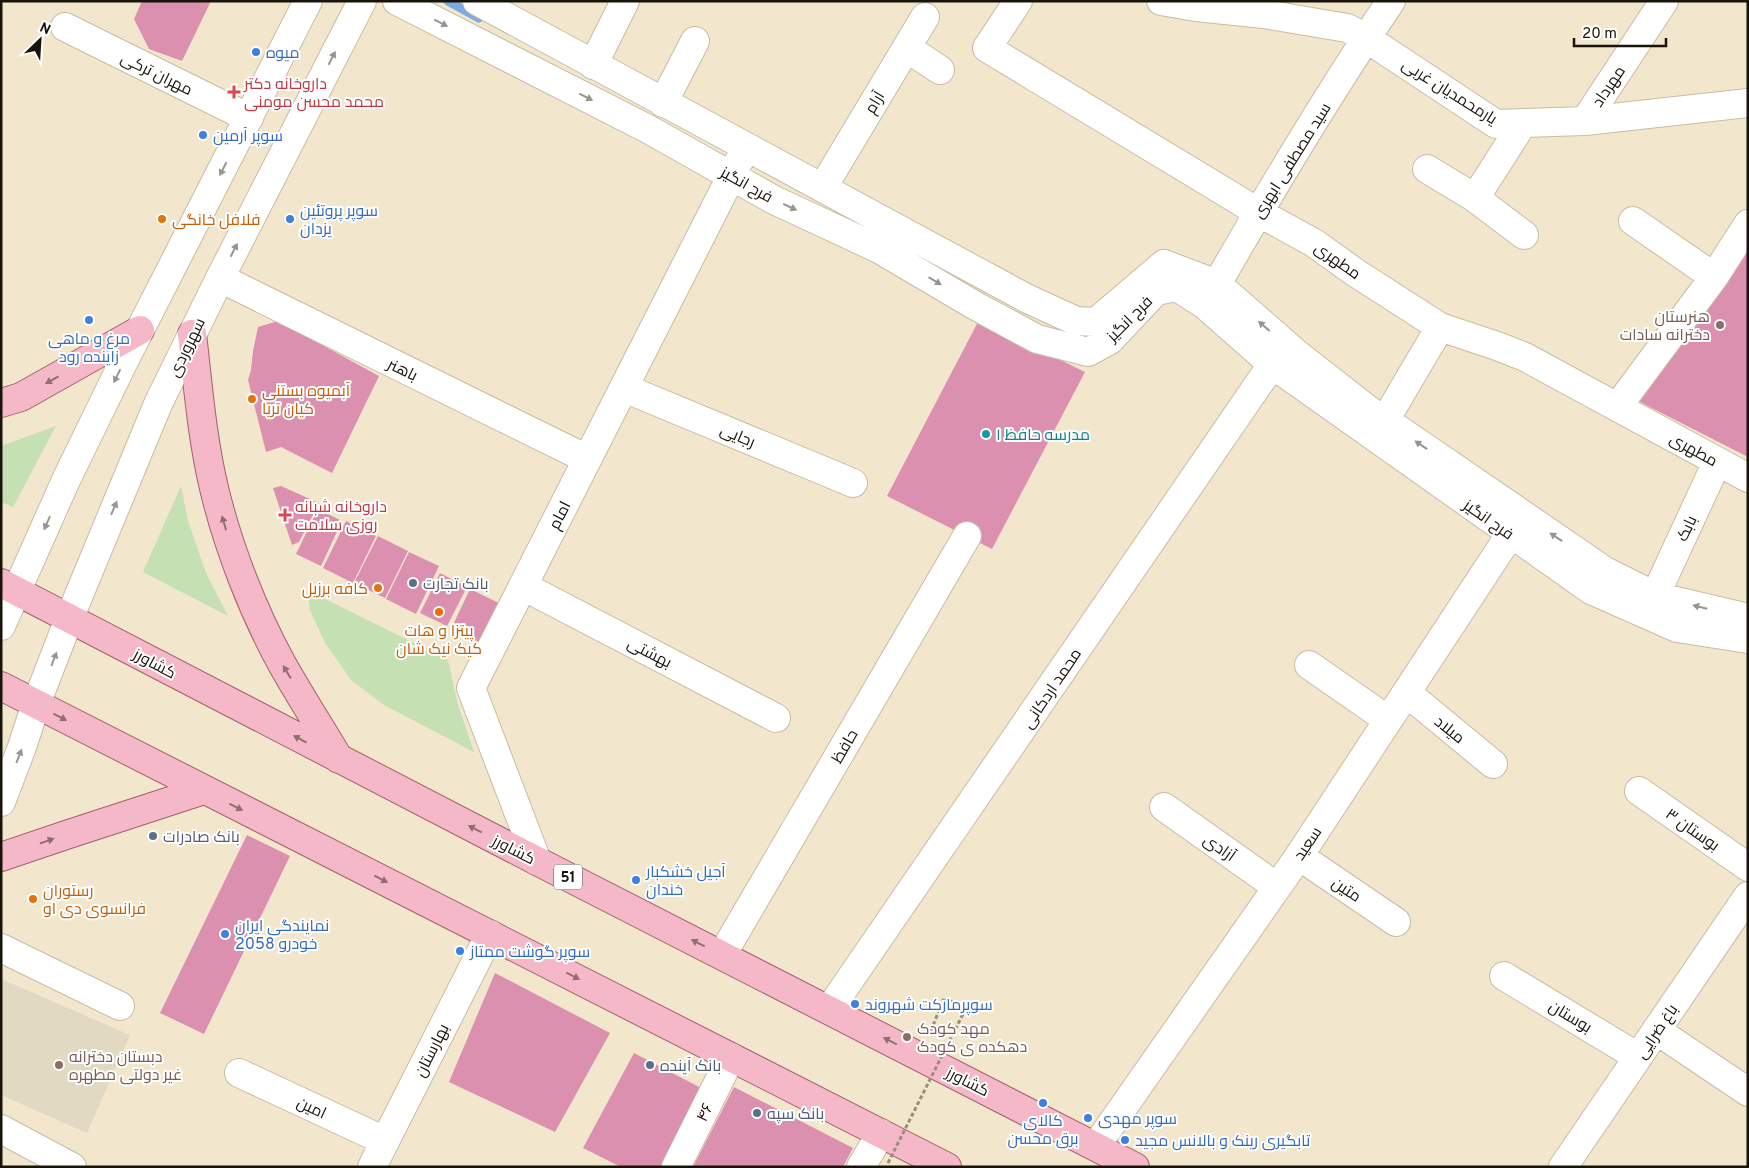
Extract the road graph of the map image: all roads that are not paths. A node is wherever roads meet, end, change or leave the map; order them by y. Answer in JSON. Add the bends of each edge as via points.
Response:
{"nodes":[{"id":1,"x":308,"y":1,"type":"edge"},
{"id":2,"x":362,"y":1,"type":"edge"},
{"id":3,"x":398,"y":1,"type":"edge"},
{"id":4,"x":477,"y":1,"type":"edge"},
{"id":5,"x":624,"y":1,"type":"edge"},
{"id":6,"x":1018,"y":1,"type":"edge"},
{"id":7,"x":1161,"y":1,"type":"edge"},
{"id":8,"x":1391,"y":1,"type":"edge"},
{"id":9,"x":1664,"y":1,"type":"edge"},
{"id":10,"x":1268,"y":8,"type":"edge"},
{"id":11,"x":925,"y":17,"type":"dead end"},
{"id":12,"x":65,"y":27,"type":"dead end"},
{"id":13,"x":1366,"y":38,"type":"junction"},
{"id":14,"x":695,"y":41,"type":"dead end"},
{"id":15,"x":907,"y":48,"type":"junction"},
{"id":16,"x":592,"y":65,"type":"junction"},
{"id":17,"x":940,"y":70,"type":"dead end"},
{"id":18,"x":663,"y":103,"type":"junction"},
{"id":19,"x":1748,"y":103,"type":"edge"},
{"id":20,"x":249,"y":118,"type":"junction"},
{"id":21,"x":1585,"y":121,"type":"junction"},
{"id":22,"x":1523,"y":123,"type":"junction"},
{"id":23,"x":746,"y":148,"type":"junction"},
{"id":24,"x":1427,"y":169,"type":"dead end"},
{"id":25,"x":732,"y":175,"type":"junction"},
{"id":26,"x":823,"y":187,"type":"junction"},
{"id":27,"x":1475,"y":198,"type":"junction"},
{"id":28,"x":1258,"y":212,"type":"junction"},
{"id":29,"x":1633,"y":222,"type":"dead end"},
{"id":30,"x":1748,"y":224,"type":"edge"},
{"id":31,"x":1524,"y":235,"type":"dead end"},
{"id":32,"x":1714,"y":277,"type":"junction"},
{"id":33,"x":220,"y":278,"type":"junction"},
{"id":34,"x":1217,"y":284,"type":"junction"},
{"id":35,"x":1440,"y":327,"type":"junction"},
{"id":36,"x":140,"y":330,"type":"junction"},
{"id":37,"x":192,"y":334,"type":"junction"},
{"id":38,"x":1281,"y":352,"type":"junction"},
{"id":39,"x":624,"y":388,"type":"junction"},
{"id":40,"x":1,"y":403,"type":"edge"},
{"id":41,"x":1618,"y":406,"type":"junction"},
{"id":42,"x":1384,"y":422,"type":"junction"},
{"id":43,"x":587,"y":459,"type":"junction"},
{"id":44,"x":1717,"y":462,"type":"junction"},
{"id":45,"x":1748,"y":478,"type":"edge"},
{"id":46,"x":853,"y":483,"type":"dead end"},
{"id":47,"x":1517,"y":524,"type":"junction"},
{"id":48,"x":967,"y":536,"type":"dead end"},
{"id":49,"x":523,"y":586,"type":"junction"},
{"id":50,"x":9,"y":587,"type":"edge"},
{"id":51,"x":1655,"y":596,"type":"junction"},
{"id":52,"x":1748,"y":618,"type":"edge"},
{"id":53,"x":69,"y":619,"type":"junction"},
{"id":54,"x":1,"y":626,"type":"edge"},
{"id":55,"x":1748,"y":638,"type":"edge"},
{"id":56,"x":1309,"y":665,"type":"dead end"},
{"id":57,"x":1,"y":686,"type":"edge"},
{"id":58,"x":1407,"y":693,"type":"junction"},
{"id":59,"x":36,"y":704,"type":"junction"},
{"id":60,"x":776,"y":718,"type":"dead end"},
{"id":61,"x":1388,"y":720,"type":"junction"},
{"id":62,"x":339,"y":759,"type":"junction"},
{"id":63,"x":1493,"y":764,"type":"dead end"},
{"id":64,"x":204,"y":790,"type":"junction"},
{"id":65,"x":1639,"y":791,"type":"dead end"},
{"id":66,"x":1,"y":802,"type":"edge"},
{"id":67,"x":1164,"y":806,"type":"dead end"},
{"id":68,"x":1298,"y":856,"type":"junction"},
{"id":69,"x":1,"y":857,"type":"edge"},
{"id":70,"x":538,"y":861,"type":"junction"},
{"id":71,"x":1748,"y":867,"type":"edge"},
{"id":72,"x":1277,"y":887,"type":"junction"},
{"id":73,"x":1748,"y":896,"type":"edge"},
{"id":74,"x":1396,"y":922,"type":"dead end"},
{"id":75,"x":490,"y":934,"type":"junction"},
{"id":76,"x":1,"y":948,"type":"edge"},
{"id":77,"x":722,"y":955,"type":"junction"},
{"id":78,"x":1504,"y":976,"type":"dead end"},
{"id":79,"x":120,"y":1006,"type":"dead end"},
{"id":80,"x":829,"y":1010,"type":"junction"},
{"id":81,"x":1656,"y":1030,"type":"junction"},
{"id":82,"x":731,"y":1057,"type":"junction"},
{"id":83,"x":1638,"y":1057,"type":"junction"},
{"id":84,"x":239,"y":1073,"type":"dead end"},
{"id":85,"x":1748,"y":1092,"type":"edge"},
{"id":86,"x":1,"y":1129,"type":"edge"},
{"id":87,"x":881,"y":1133,"type":"junction"},
{"id":88,"x":385,"y":1141,"type":"junction"},
{"id":89,"x":1096,"y":1146,"type":"junction"},
{"id":90,"x":72,"y":1167,"type":"edge"},
{"id":91,"x":372,"y":1167,"type":"edge"},
{"id":92,"x":676,"y":1167,"type":"edge"},
{"id":93,"x":861,"y":1167,"type":"edge"},
{"id":94,"x":947,"y":1167,"type":"edge"},
{"id":95,"x":1136,"y":1167,"type":"edge"},
{"id":96,"x":1563,"y":1167,"type":"edge"}],
"edges":[{"from":1,"to":20,"type":"street"},
{"from":33,"to":2,"type":"street","name":"سهروردی","one_way":true},
{"from":3,"to":25,"type":"street","name":"فرح انگیز","one_way":true},
{"from":4,"to":16,"type":"street"},
{"from":5,"to":16,"type":"street"},
{"from":6,"to":28,"type":"street","name":"مطهری","via":[[987,48]]},
{"from":7,"to":10,"type":"street","name":"یارمحمدیان غربی","via":[[1196,7]]},
{"from":8,"to":13,"type":"street"},
{"from":9,"to":21,"type":"street","name":"مهرداد"},
{"from":10,"to":13,"type":"street","name":"یارمحمدیان غربی","via":[[1347,28]]},
{"from":11,"to":15,"type":"street","name":"آرام"},
{"from":12,"to":20,"type":"street","name":"مهران ترکی"},
{"from":13,"to":22,"type":"street","name":"یارمحمدیان غربی","via":[[1496,124]]},
{"from":13,"to":28,"type":"street","name":"سید مصطفی ابهری"},
{"from":14,"to":18,"type":"street"},
{"from":15,"to":17,"type":"street"},
{"from":15,"to":26,"type":"street","name":"آرام"},
{"from":16,"to":18,"type":"street"},
{"from":18,"to":23,"type":"street"},
{"from":19,"to":21,"type":"street","name":"یارمحمدیان غربی"},
{"from":20,"to":36,"type":"street","one_way":true},
{"from":21,"to":22,"type":"street","name":"یارمحمدیان غربی"},
{"from":22,"to":27,"type":"street"},
{"from":23,"to":25,"type":"street","name":"امام"},
{"from":23,"to":26,"type":"street"},
{"from":24,"to":27,"type":"street"},
{"from":25,"to":38,"type":"street","name":"فرح انگیز","one_way":true,"via":[[774,200],[880,249],[1037,339],[1088,352],[1110,340],[1156,291],[1177,287]]},
{"from":25,"to":39,"type":"street","name":"امام"},
{"from":26,"to":34,"type":"street","via":[[1026,298],[1076,321],[1096,322],[1164,264]]},
{"from":27,"to":31,"type":"street"},
{"from":28,"to":34,"type":"street","name":"سید مصطفی ابهری"},
{"from":28,"to":35,"type":"street","name":"مطهری","via":[[1314,243]]},
{"from":29,"to":32,"type":"street"},
{"from":30,"to":32,"type":"street"},
{"from":32,"to":41,"type":"street"},
{"from":33,"to":37,"type":"street","name":"سهروردی"},
{"from":33,"to":43,"type":"street","name":"باهنر"},
{"from":38,"to":34,"type":"street","one_way":true},
{"from":35,"to":41,"type":"street","name":"مطهری","via":[[1526,358]]},
{"from":35,"to":42,"type":"street"},
{"from":36,"to":40,"type":"main road","one_way":true,"via":[[21,398]]},
{"from":36,"to":50,"type":"street","one_way":true},
{"from":53,"to":37,"type":"street","name":"سهروردی","one_way":true,"via":[[158,404]]},
{"from":62,"to":37,"type":"main road","one_way":true,"via":[[281,663],[249,595],[229,542],[214,487]]},
{"from":38,"to":42,"type":"street"},
{"from":38,"to":47,"type":"street","name":"فرح انگیز"},
{"from":38,"to":80,"type":"street","name":"محمد اردکانی"},
{"from":39,"to":43,"type":"street","name":"امام"},
{"from":39,"to":46,"type":"street","name":"رجایی"},
{"from":41,"to":44,"type":"street","name":"مطهری"},
{"from":47,"to":42,"type":"street","one_way":true,"via":[[1398,429]]},
{"from":43,"to":49,"type":"street","name":"امام"},
{"from":44,"to":45,"type":"street","name":"مطهری"},
{"from":44,"to":51,"type":"street","name":"بابک"},
{"from":51,"to":47,"type":"street","one_way":true},
{"from":47,"to":55,"type":"street","name":"فرح انگیز","via":[[1591,590],[1677,628]]},
{"from":47,"to":58,"type":"street","name":"سعید"},
{"from":48,"to":77,"type":"street","name":"حافظ"},
{"from":49,"to":60,"type":"street","name":"بهشتی"},
{"from":49,"to":70,"type":"street","name":"امام","via":[[471,688]]},
{"from":50,"to":53,"type":"main road","name":"کشاورز","number":"51"},
{"from":50,"to":54,"type":"street"},
{"from":52,"to":51,"type":"street","one_way":true},
{"from":59,"to":53,"type":"street","name":"سهروردی","one_way":true},
{"from":62,"to":53,"type":"main road","name":"کشاورز","number":"51","one_way":true},
{"from":56,"to":61,"type":"street"},
{"from":57,"to":59,"type":"main road"},
{"from":58,"to":61,"type":"street","name":"سعید"},
{"from":58,"to":63,"type":"street","name":"میلاد"},
{"from":59,"to":64,"type":"main road","one_way":true},
{"from":66,"to":59,"type":"street","name":"سهروردی","one_way":true},
{"from":61,"to":68,"type":"street","name":"سعید"},
{"from":70,"to":62,"type":"main road","name":"کشاورز","number":"51","one_way":true},
{"from":69,"to":64,"type":"main road","one_way":true},
{"from":64,"to":75,"type":"main road","one_way":true},
{"from":65,"to":71,"type":"street","name":"بوستان ۳"},
{"from":67,"to":72,"type":"street","name":"آزادی"},
{"from":68,"to":72,"type":"street","name":"سعید"},
{"from":68,"to":74,"type":"street","name":"متین"},
{"from":77,"to":70,"type":"main road","name":"کشاورز","number":"51","one_way":true},
{"from":72,"to":89,"type":"street","name":"سعید"},
{"from":73,"to":81,"type":"street","name":"باغ ضرایی"},
{"from":75,"to":82,"type":"main road","one_way":true},
{"from":75,"to":88,"type":"street","name":"بهارستان"},
{"from":76,"to":79,"type":"street"},
{"from":77,"to":80,"type":"main road","name":"کشاورز","number":"51"},
{"from":78,"to":83,"type":"street","name":"بوستان"},
{"from":89,"to":80,"type":"main road","name":"کشاورز","number":"51","one_way":true},
{"from":81,"to":83,"type":"street","name":"باغ ضرایی"},
{"from":81,"to":85,"type":"street"},
{"from":82,"to":87,"type":"main road"},
{"from":82,"to":92,"type":"street","name":"۴۶"},
{"from":83,"to":96,"type":"street","name":"باغ ضرایی"},
{"from":84,"to":88,"type":"street","name":"امین"},
{"from":86,"to":90,"type":"street"},
{"from":87,"to":93,"type":"street"},
{"from":87,"to":94,"type":"main road"},
{"from":88,"to":91,"type":"street","name":"بهارستان"},
{"from":89,"to":95,"type":"main road","name":"کشاورز","number":"51"}]}
